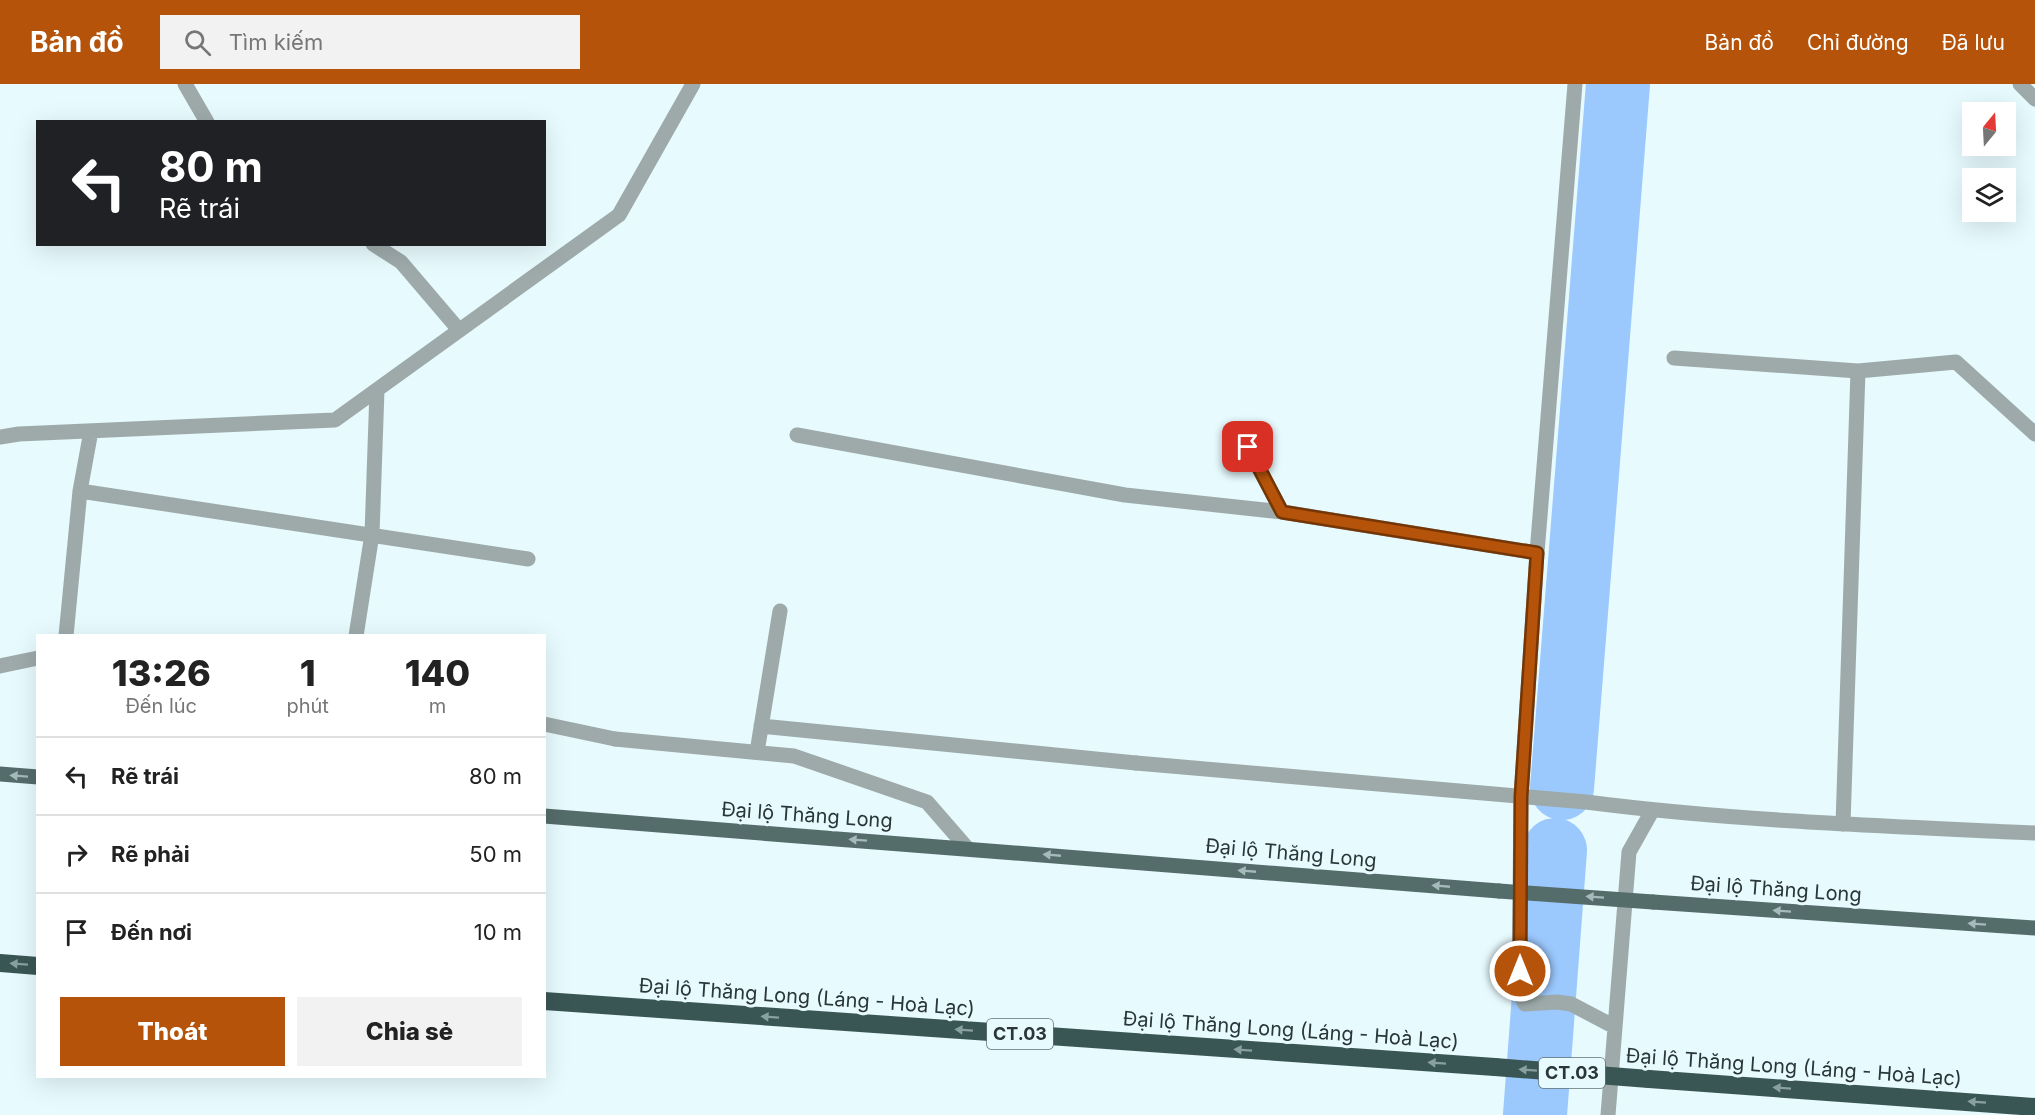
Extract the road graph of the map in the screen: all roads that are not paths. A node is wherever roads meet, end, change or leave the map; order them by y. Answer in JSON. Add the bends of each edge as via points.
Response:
{"nodes":[{"id":1,"x":185,"y":84,"type":"edge"},
{"id":2,"x":693,"y":84,"type":"edge"},
{"id":3,"x":1575,"y":84,"type":"edge"},
{"id":4,"x":2020,"y":84,"type":"edge"},
{"id":5,"x":2035,"y":99,"type":"edge"},
{"id":6,"x":206,"y":120,"type":"edge"},
{"id":7,"x":376,"y":246,"type":"edge"},
{"id":8,"x":459,"y":330,"type":"junction"},
{"id":9,"x":1674,"y":358,"type":"dead end"},
{"id":10,"x":1858,"y":371,"type":"junction"},
{"id":11,"x":377,"y":390,"type":"junction"},
{"id":12,"x":91,"y":431,"type":"junction"},
{"id":13,"x":2035,"y":434,"type":"edge"},
{"id":14,"x":797,"y":435,"type":"dead end"},
{"id":15,"x":0,"y":437,"type":"edge"},
{"id":16,"x":1248,"y":447,"type":"dead end"},
{"id":17,"x":80,"y":491,"type":"junction"},
{"id":18,"x":1282,"y":512,"type":"junction"},
{"id":19,"x":372,"y":534,"type":"junction"},
{"id":20,"x":1537,"y":553,"type":"junction"},
{"id":21,"x":528,"y":559,"type":"dead end"},
{"id":22,"x":780,"y":611,"type":"dead end"},
{"id":23,"x":66,"y":634,"type":"edge"},
{"id":24,"x":357,"y":634,"type":"edge"},
{"id":25,"x":36,"y":658,"type":"edge"},
{"id":26,"x":0,"y":666,"type":"edge"},
{"id":27,"x":546,"y":724,"type":"edge"},
{"id":28,"x":761,"y":726,"type":"junction"},
{"id":29,"x":758,"y":752,"type":"junction"},
{"id":30,"x":0,"y":774,"type":"edge"},
{"id":31,"x":36,"y":777,"type":"edge"},
{"id":32,"x":1521,"y":797,"type":"junction"},
{"id":33,"x":1652,"y":811,"type":"junction"},
{"id":34,"x":546,"y":816,"type":"edge"},
{"id":35,"x":1843,"y":824,"type":"junction"},
{"id":36,"x":2035,"y":833,"type":"edge"},
{"id":37,"x":967,"y":848,"type":"junction"},
{"id":38,"x":2035,"y":928,"type":"edge"},
{"id":39,"x":0,"y":963,"type":"edge"},
{"id":40,"x":36,"y":966,"type":"edge"},
{"id":41,"x":546,"y":1001,"type":"edge"},
{"id":42,"x":1615,"y":1027,"type":"junction"},
{"id":43,"x":2035,"y":1107,"type":"edge"},
{"id":44,"x":1608,"y":1115,"type":"edge"}],
"edges":[{"from":1,"to":6,"type":"street"},
{"from":2,"to":8,"type":"street","via":[[619,215]]},
{"from":3,"to":20,"type":"street"},
{"from":4,"to":5,"type":"street"},
{"from":7,"to":8,"type":"street","via":[[401,262]]},
{"from":8,"to":11,"type":"street"},
{"from":9,"to":10,"type":"street"},
{"from":10,"to":13,"type":"street","via":[[1956,362]]},
{"from":10,"to":35,"type":"street"},
{"from":11,"to":12,"type":"street","via":[[335,420]]},
{"from":11,"to":19,"type":"street"},
{"from":12,"to":15,"type":"street"},
{"from":12,"to":17,"type":"street"},
{"from":14,"to":18,"type":"street","via":[[1125,495]]},
{"from":16,"to":18,"type":"street"},
{"from":17,"to":19,"type":"street"},
{"from":17,"to":23,"type":"street"},
{"from":18,"to":20,"type":"street"},
{"from":19,"to":21,"type":"street"},
{"from":19,"to":24,"type":"street"},
{"from":20,"to":32,"type":"street"},
{"from":22,"to":28,"type":"street"},
{"from":25,"to":26,"type":"street"},
{"from":27,"to":29,"type":"street","via":[[615,738]]},
{"from":28,"to":29,"type":"street"},
{"from":28,"to":32,"type":"street"},
{"from":29,"to":37,"type":"street","via":[[794,756],[927,802]]},
{"from":31,"to":30,"type":"main road","one_way":true},
{"from":32,"to":33,"type":"street"},
{"from":32,"to":42,"type":"street","via":[[1520,993],[1525,1004],[1571,1004]]},
{"from":33,"to":35,"type":"street"},
{"from":33,"to":42,"type":"street","via":[[1629,852]]},
{"from":37,"to":34,"type":"main road","name":"Đại lộ Thăng Long","one_way":true},
{"from":35,"to":36,"type":"street"},
{"from":38,"to":37,"type":"main road","name":"Đại lộ Thăng Long","one_way":true,"bridge":true,"via":[[1499,891]]},
{"from":40,"to":39,"type":"highway","one_way":true},
{"from":43,"to":41,"type":"highway","name":"Đại lộ Thăng Long (Láng - Hoà Lạc)","number":"CT.03","one_way":true,"bridge":true},
{"from":42,"to":44,"type":"street"}]}
